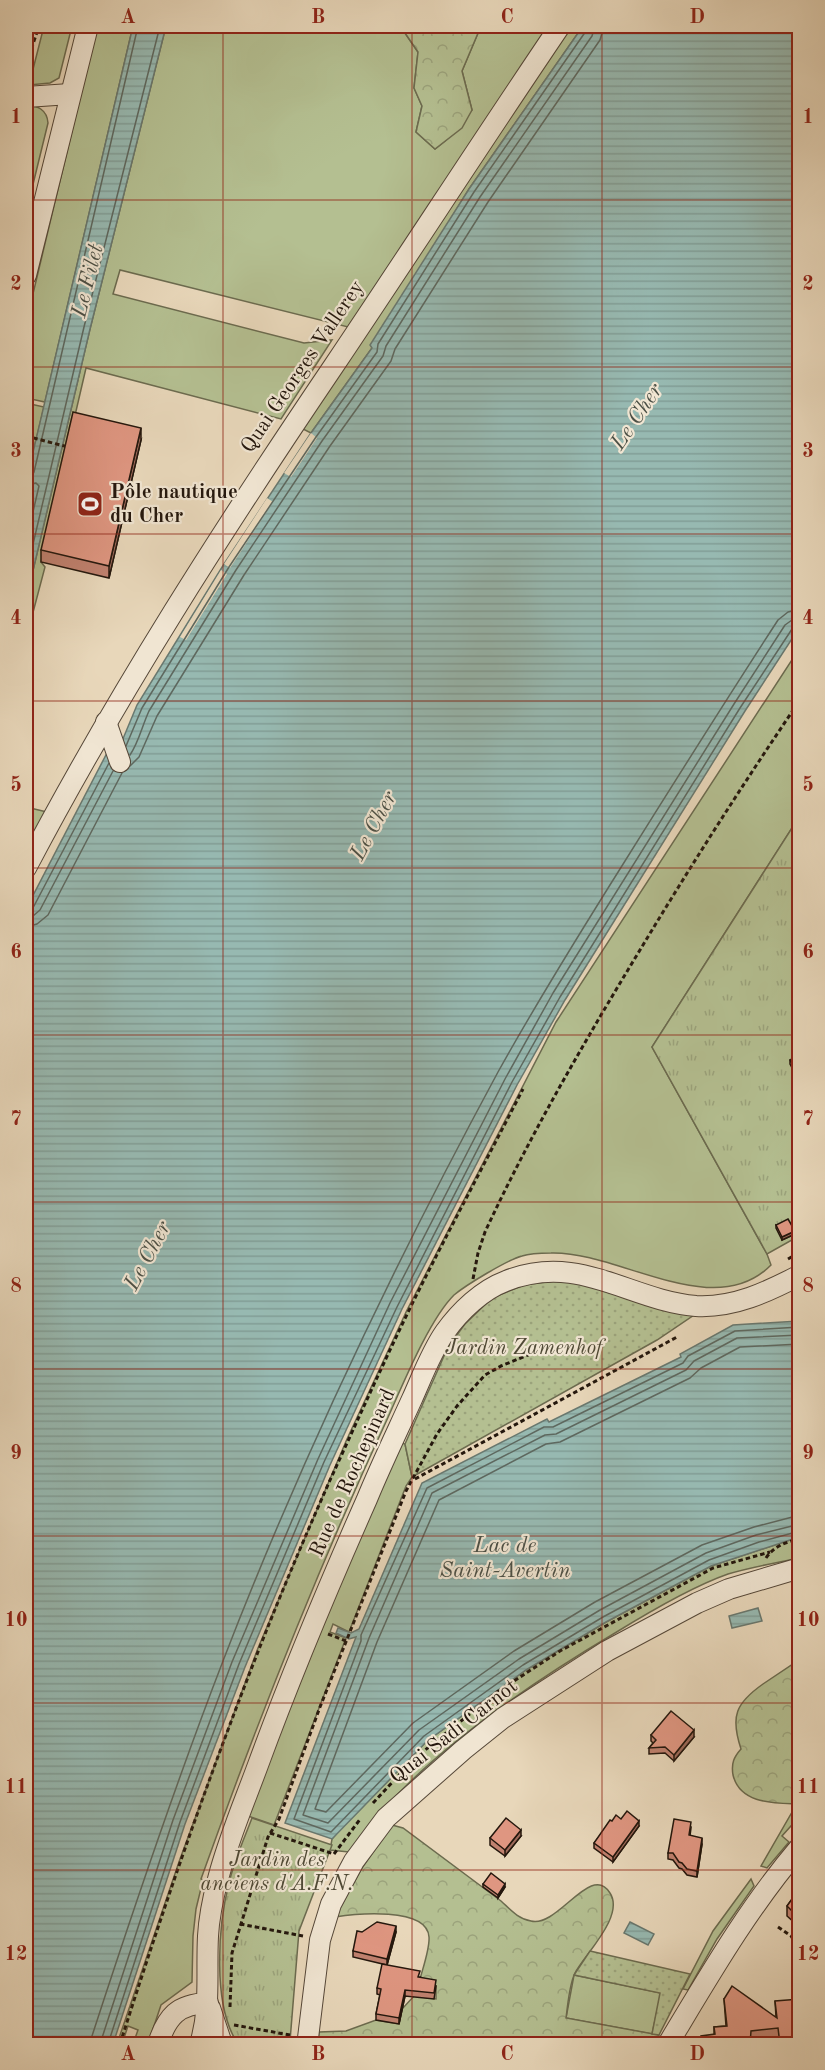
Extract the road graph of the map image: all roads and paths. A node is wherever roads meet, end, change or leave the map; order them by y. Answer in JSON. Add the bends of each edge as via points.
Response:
{"nodes":[{"id":1,"x":39,"y":26,"type":"edge"},
{"id":2,"x":88,"y":26,"type":"edge"},
{"id":3,"x":560,"y":26,"type":"edge"},
{"id":4,"x":29,"y":56,"type":"dead end"},
{"id":5,"x":70,"y":94,"type":"junction"},
{"id":6,"x":26,"y":97,"type":"edge"},
{"id":7,"x":26,"y":275,"type":"edge"},
{"id":8,"x":26,"y":436,"type":"edge"},
{"id":9,"x":68,"y":447,"type":"edge"},
{"id":10,"x":800,"y":700,"type":"edge"},
{"id":11,"x":106,"y":722,"type":"junction"},
{"id":12,"x":120,"y":762,"type":"dead end"},
{"id":13,"x":26,"y":868,"type":"edge"},
{"id":14,"x":523,"y":1089,"type":"dead end"},
{"id":15,"x":798,"y":1279,"type":"edge"},
{"id":16,"x":472,"y":1281,"type":"dead end"},
{"id":17,"x":677,"y":1337,"type":"dead end"},
{"id":18,"x":537,"y":1349,"type":"dead end"},
{"id":19,"x":413,"y":1480,"type":"junction"},
{"id":20,"x":800,"y":1539,"type":"edge"},
{"id":21,"x":800,"y":1568,"type":"edge"},
{"id":22,"x":327,"y":1634,"type":"dead end"},
{"id":23,"x":347,"y":1640,"type":"junction"},
{"id":24,"x":370,"y":1807,"type":"dead end"},
{"id":25,"x":364,"y":1815,"type":"dead end"},
{"id":26,"x":270,"y":1833,"type":"junction"},
{"id":27,"x":800,"y":1847,"type":"edge"},
{"id":28,"x":240,"y":1924,"type":"junction"},
{"id":29,"x":778,"y":1927,"type":"dead end"},
{"id":30,"x":320,"y":1940,"type":"junction"},
{"id":31,"x":800,"y":1949,"type":"edge"},
{"id":32,"x":208,"y":2003,"type":"junction"},
{"id":33,"x":231,"y":2014,"type":"dead end"},
{"id":34,"x":308,"y":2038,"type":"joint"},
{"id":35,"x":214,"y":2043,"type":"edge"},
{"id":36,"x":120,"y":2044,"type":"edge"},
{"id":37,"x":158,"y":2044,"type":"edge"},
{"id":38,"x":668,"y":2044,"type":"edge"}],
"edges":[{"from":1,"to":4,"type":"path"},
{"from":2,"to":5,"type":"street"},
{"from":3,"to":11,"type":"street","name":"Quai Georges Vallerey","via":[[272,456]]},
{"from":5,"to":6,"type":"street"},
{"from":5,"to":7,"type":"street"},
{"from":8,"to":9,"type":"path"},
{"from":10,"to":16,"type":"path","via":[[706,840],[591,1030],[485,1232]]},
{"from":11,"to":12,"type":"street"},
{"from":11,"to":13,"type":"street","name":"Quai Georges Vallerey"},
{"from":14,"to":36,"type":"path","via":[[415,1298],[286,1584],[196,1814]]},
{"from":15,"to":32,"type":"street","name":"Rue de Rochepinard","via":[[746,1300],[696,1306],[574,1272],[537,1272],[493,1287],[453,1323],[434,1351],[340,1559],[232,1834],[211,1909]]},
{"from":17,"to":19,"type":"path"},
{"from":18,"to":19,"type":"path","via":[[485,1375],[437,1434]]},
{"from":19,"to":23,"type":"path"},
{"from":20,"to":24,"type":"path","via":[[713,1568],[560,1651],[497,1692],[414,1759]]},
{"from":21,"to":30,"type":"street","name":"Quai Sadi Carnot","via":[[745,1582],[698,1603],[607,1651],[503,1718],[386,1818],[349,1869],[331,1904]]},
{"from":22,"to":23,"type":"path"},
{"from":23,"to":26,"type":"path","via":[[279,1819]]},
{"from":25,"to":26,"type":"path","via":[[334,1854]]},
{"from":26,"to":28,"type":"path"},
{"from":27,"to":38,"type":"street","via":[[736,1932]]},
{"from":28,"to":30,"type":"path"},
{"from":28,"to":33,"type":"path","via":[[232,1953]]},
{"from":29,"to":31,"type":"path"},
{"from":30,"to":34,"type":"street","name":"Quai Sadi Carnot"},
{"from":32,"to":35,"type":"street","name":"Rue de Rochepinard"},
{"from":32,"to":37,"type":"street","via":[[188,2005],[175,2013],[167,2021]]},
{"from":34,"to":35,"type":"path","via":[[231,2025],[229,2034]]}]}
